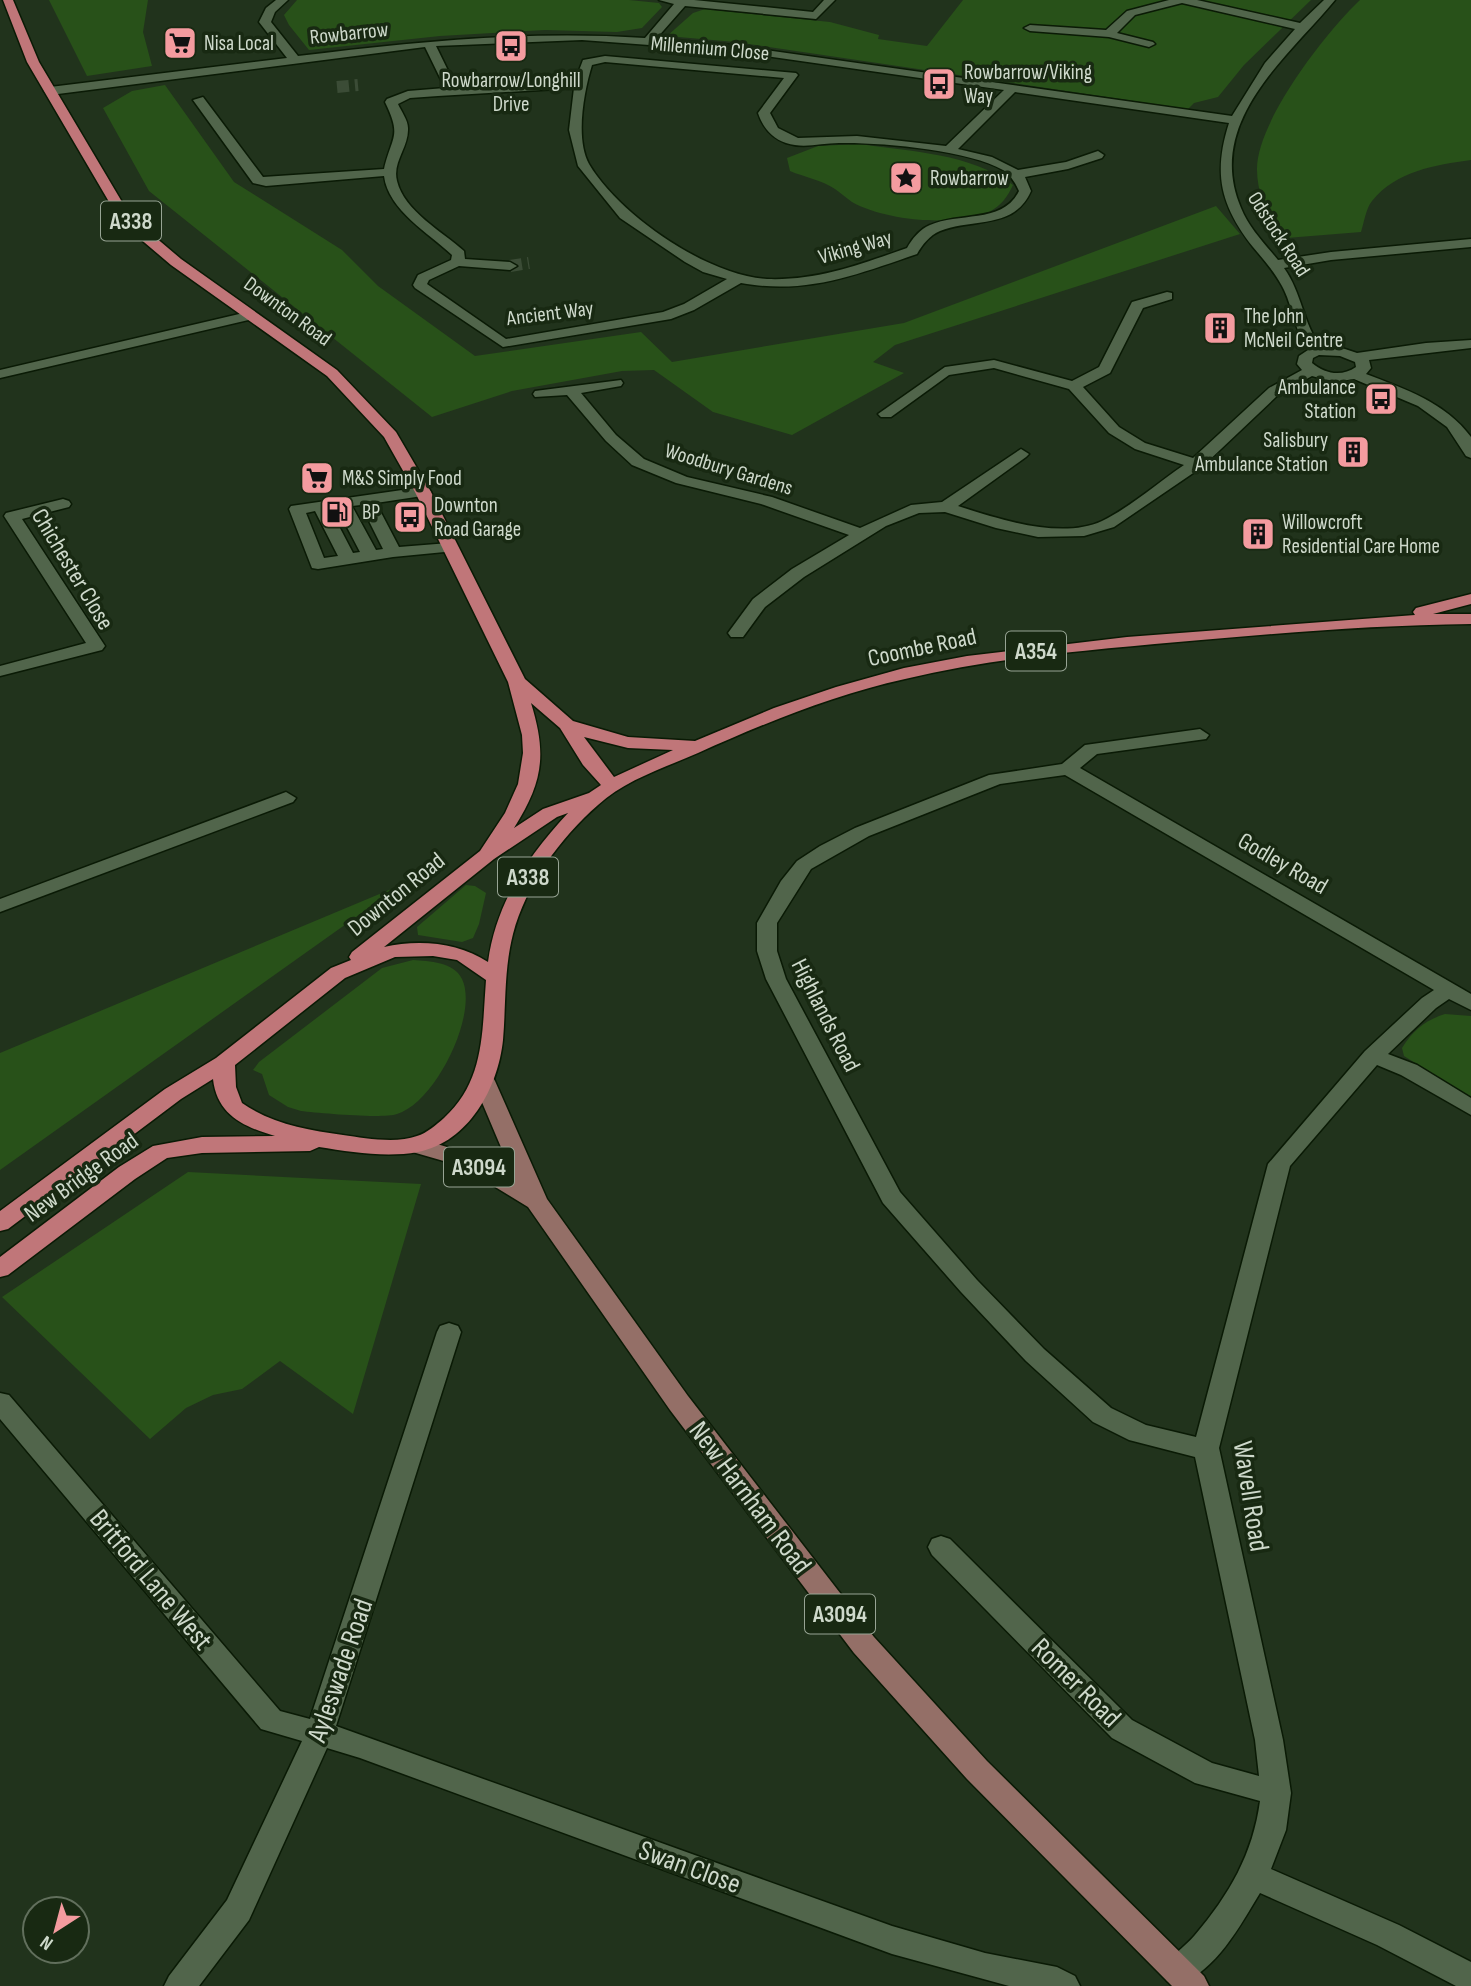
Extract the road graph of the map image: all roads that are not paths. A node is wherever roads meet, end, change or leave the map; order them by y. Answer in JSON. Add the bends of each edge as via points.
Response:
{"nodes":[{"id":1,"x":8,"y":0,"type":"edge"},
{"id":2,"x":283,"y":0,"type":"edge"},
{"id":3,"x":664,"y":0,"type":"edge"},
{"id":4,"x":830,"y":0,"type":"edge"},
{"id":5,"x":1182,"y":0,"type":"edge"},
{"id":6,"x":1330,"y":0,"type":"edge"},
{"id":7,"x":682,"y":2,"type":"junction"},
{"id":8,"x":1303,"y":27,"type":"junction"},
{"id":9,"x":1030,"y":28,"type":"dead end"},
{"id":10,"x":1109,"y":34,"type":"junction"},
{"id":11,"x":649,"y":40,"type":"junction"},
{"id":12,"x":429,"y":43,"type":"junction"},
{"id":13,"x":1149,"y":44,"type":"dead end"},
{"id":14,"x":293,"y":58,"type":"junction"},
{"id":15,"x":587,"y":62,"type":"joint"},
{"id":16,"x":580,"y":84,"type":"junction"},
{"id":17,"x":1014,"y":87,"type":"junction"},
{"id":18,"x":50,"y":91,"type":"junction"},
{"id":19,"x":452,"y":91,"type":"junction"},
{"id":20,"x":199,"y":100,"type":"dead end"},
{"id":21,"x":1236,"y":120,"type":"junction"},
{"id":22,"x":949,"y":150,"type":"junction"},
{"id":23,"x":1098,"y":155,"type":"dead end"},
{"id":24,"x":389,"y":172,"type":"junction"},
{"id":25,"x":1018,"y":174,"type":"junction"},
{"id":26,"x":1471,"y":243,"type":"edge"},
{"id":27,"x":457,"y":262,"type":"junction"},
{"id":28,"x":1275,"y":265,"type":"junction"},
{"id":29,"x":510,"y":266,"type":"tunnel mouth"},
{"id":30,"x":739,"y":278,"type":"junction"},
{"id":31,"x":1167,"y":296,"type":"dead end"},
{"id":32,"x":252,"y":316,"type":"junction"},
{"id":33,"x":1471,"y":344,"type":"edge"},
{"id":34,"x":1317,"y":351,"type":"junction"},
{"id":35,"x":1357,"y":356,"type":"junction"},
{"id":36,"x":1312,"y":371,"type":"junction"},
{"id":37,"x":0,"y":374,"type":"edge"},
{"id":38,"x":1356,"y":375,"type":"junction"},
{"id":39,"x":616,"y":383,"type":"dead end"},
{"id":40,"x":1074,"y":386,"type":"junction"},
{"id":41,"x":571,"y":390,"type":"junction"},
{"id":42,"x":540,"y":394,"type":"dead end"},
{"id":43,"x":886,"y":414,"type":"dead end"},
{"id":44,"x":1471,"y":453,"type":"edge"},
{"id":45,"x":1021,"y":454,"type":"dead end"},
{"id":46,"x":1196,"y":464,"type":"junction"},
{"id":47,"x":422,"y":492,"type":"junction"},
{"id":48,"x":366,"y":499,"type":"junction"},
{"id":49,"x":342,"y":502,"type":"junction"},
{"id":50,"x":63,"y":504,"type":"dead end"},
{"id":51,"x":320,"y":506,"type":"junction"},
{"id":52,"x":946,"y":507,"type":"junction"},
{"id":53,"x":862,"y":534,"type":"junction"},
{"id":54,"x":449,"y":548,"type":"junction"},
{"id":55,"x":393,"y":552,"type":"junction"},
{"id":56,"x":370,"y":555,"type":"junction"},
{"id":57,"x":347,"y":558,"type":"junction"},
{"id":58,"x":1471,"y":599,"type":"edge"},
{"id":59,"x":1471,"y":619,"type":"edge"},
{"id":60,"x":1386,"y":620,"type":"junction"},
{"id":61,"x":737,"y":633,"type":"dead end"},
{"id":62,"x":0,"y":671,"type":"edge"},
{"id":63,"x":517,"y":682,"type":"junction"},
{"id":64,"x":567,"y":725,"type":"junction"},
{"id":65,"x":1200,"y":735,"type":"dead end"},
{"id":66,"x":700,"y":745,"type":"junction"},
{"id":67,"x":1068,"y":769,"type":"junction"},
{"id":68,"x":605,"y":791,"type":"junction"},
{"id":69,"x":286,"y":797,"type":"dead end"},
{"id":70,"x":487,"y":855,"type":"junction"},
{"id":71,"x":0,"y":906,"type":"edge"},
{"id":72,"x":338,"y":974,"type":"junction"},
{"id":73,"x":496,"y":977,"type":"junction"},
{"id":74,"x":1449,"y":990,"type":"junction"},
{"id":75,"x":1471,"y":1003,"type":"edge"},
{"id":76,"x":1373,"y":1056,"type":"junction"},
{"id":77,"x":223,"y":1063,"type":"junction"},
{"id":78,"x":484,"y":1081,"type":"junction"},
{"id":79,"x":1471,"y":1108,"type":"edge"},
{"id":80,"x":327,"y":1142,"type":"junction"},
{"id":81,"x":417,"y":1146,"type":"junction"},
{"id":82,"x":536,"y":1201,"type":"junction"},
{"id":83,"x":0,"y":1223,"type":"edge"},
{"id":84,"x":0,"y":1269,"type":"edge"},
{"id":85,"x":449,"y":1332,"type":"dead end"},
{"id":86,"x":0,"y":1402,"type":"edge"},
{"id":87,"x":1206,"y":1448,"type":"junction"},
{"id":88,"x":942,"y":1547,"type":"dead end"},
{"id":89,"x":319,"y":1734,"type":"junction"},
{"id":90,"x":1276,"y":1793,"type":"junction"},
{"id":91,"x":1254,"y":1876,"type":"junction"},
{"id":92,"x":1471,"y":1978,"type":"edge"},
{"id":93,"x":1185,"y":1979,"type":"edge"},
{"id":94,"x":180,"y":1986,"type":"edge"},
{"id":95,"x":1064,"y":1986,"type":"edge"}],
"edges":[{"from":1,"to":18,"type":"highway","name":"Downton Road","number":"A338","via":[[16,27]]},
{"from":2,"to":14,"type":"street","via":[[270,10],[265,22]]},
{"from":3,"to":7,"type":"street"},
{"from":4,"to":7,"type":"street","via":[[816,16]]},
{"from":5,"to":8,"type":"street"},
{"from":5,"to":10,"type":"street","via":[[1131,13]]},
{"from":6,"to":8,"type":"street","name":"Odstock Road"},
{"from":7,"to":11,"type":"street"},
{"from":8,"to":21,"type":"street","name":"Odstock Road","via":[[1266,71]]},
{"from":9,"to":10,"type":"street"},
{"from":10,"to":13,"type":"street"},
{"from":11,"to":12,"type":"street","name":"Rowbarrow","via":[[544,37]]},
{"from":11,"to":17,"type":"street","name":"Rowbarrow"},
{"from":12,"to":14,"type":"street","name":"Rowbarrow"},
{"from":12,"to":19,"type":"street"},
{"from":14,"to":18,"type":"street","name":"Rowbarrow"},
{"from":15,"to":16,"type":"street","name":"Viking Way"},
{"from":15,"to":22,"type":"street","name":"Millennium Close","via":[[677,63],[792,75],[764,113],[768,126],[780,136],[796,142],[864,139]]},
{"from":16,"to":19,"type":"street"},
{"from":16,"to":30,"type":"street","name":"Viking Way","via":[[575,130],[582,163],[625,215],[708,269]]},
{"from":17,"to":21,"type":"street","name":"Rowbarrow"},
{"from":17,"to":22,"type":"street"},
{"from":18,"to":32,"type":"highway","name":"Downton Road","number":"A338","via":[[120,209],[176,262]]},
{"from":19,"to":24,"type":"street","via":[[408,95],[391,102],[402,128]]},
{"from":20,"to":24,"type":"street","via":[[258,180]]},
{"from":21,"to":28,"type":"street","name":"Odstock Road","via":[[1227,148],[1228,190],[1241,220]]},
{"from":22,"to":25,"type":"street"},
{"from":23,"to":25,"type":"street"},
{"from":24,"to":27,"type":"street","via":[[400,199],[459,254]]},
{"from":25,"to":30,"type":"street","name":"Viking Way","via":[[1025,191],[1019,204],[993,217],[933,228],[912,251],[891,260],[812,281],[766,283]]},
{"from":26,"to":28,"type":"street"},
{"from":27,"to":29,"type":"street"},
{"from":27,"to":30,"type":"street","name":"Ancient Way","via":[[423,278],[420,285],[503,343],[666,316]]},
{"from":28,"to":34,"type":"street","name":"Odstock Road"},
{"from":31,"to":40,"type":"street","via":[[1137,305],[1105,370]]},
{"from":32,"to":37,"type":"street"},
{"from":32,"to":47,"type":"highway","name":"Downton Road","number":"A338","via":[[348,387],[391,435]]},
{"from":33,"to":35,"type":"street"},
{"from":34,"to":35,"type":"street"},
{"from":34,"to":36,"type":"street","via":[[1304,360]]},
{"from":35,"to":38,"type":"street","via":[[1365,364]]},
{"from":36,"to":38,"type":"street"},
{"from":36,"to":46,"type":"street","via":[[1274,391]]},
{"from":38,"to":44,"type":"street","via":[[1433,410],[1461,435]]},
{"from":39,"to":41,"type":"street"},
{"from":40,"to":43,"type":"street","via":[[994,364],[945,371]]},
{"from":40,"to":46,"type":"street","via":[[1114,430],[1140,446]]},
{"from":41,"to":42,"type":"street"},
{"from":41,"to":53,"type":"street","name":"Woodbury Gardens","via":[[638,462],[692,484],[733,490]]},
{"from":45,"to":52,"type":"street"},
{"from":46,"to":52,"type":"street","via":[[1108,524],[1084,531],[1038,532]]},
{"from":47,"to":48,"type":"street"},
{"from":47,"to":54,"type":"highway","name":"Downton Road","number":"A338"},
{"from":48,"to":49,"type":"street"},
{"from":48,"to":55,"type":"street"},
{"from":49,"to":51,"type":"street"},
{"from":49,"to":56,"type":"street"},
{"from":50,"to":62,"type":"street","name":"Chichester Close","via":[[12,516],[96,646]]},
{"from":51,"to":57,"type":"street"},
{"from":51,"to":57,"type":"street","via":[[297,509],[321,569]]},
{"from":52,"to":53,"type":"street","via":[[917,508]]},
{"from":53,"to":61,"type":"street","via":[[759,603]]},
{"from":54,"to":55,"type":"street"},
{"from":54,"to":63,"type":"highway","name":"Downton Road","number":"A338"},
{"from":55,"to":56,"type":"street"},
{"from":56,"to":57,"type":"street"},
{"from":58,"to":60,"type":"highway","name":"Coombe Road","number":"A354"},
{"from":59,"to":60,"type":"highway","name":"Coombe Road","number":"A354"},
{"from":60,"to":66,"type":"highway","name":"Coombe Road","number":"A354","via":[[1076,647],[935,667],[837,693]]},
{"from":63,"to":64,"type":"highway","name":"Downton Road","number":"A338"},
{"from":63,"to":70,"type":"highway","name":"Downton Road","number":"A338","via":[[534,758],[531,778]]},
{"from":64,"to":66,"type":"highway","via":[[623,743]]},
{"from":64,"to":68,"type":"highway","name":"Downton Road","number":"A338"},
{"from":65,"to":67,"type":"street","name":"Highlands Road","via":[[1092,749]]},
{"from":66,"to":68,"type":"highway","name":"Coombe Road","number":"A354"},
{"from":67,"to":74,"type":"street","name":"Godley Road"},
{"from":67,"to":87,"type":"street","name":"Highlands Road","via":[[996,779],[827,850],[804,865],[779,899],[767,923],[766,951],[776,979],[899,1207],[1035,1355],[1102,1415],[1138,1433]]},
{"from":68,"to":70,"type":"highway","name":"Downton Road","number":"A338","via":[[550,813]]},
{"from":68,"to":73,"type":"highway","number":"A338","via":[[535,866],[515,898],[502,936]]},
{"from":69,"to":71,"type":"street"},
{"from":70,"to":72,"type":"highway","name":"Downton Road","number":"A338"},
{"from":72,"to":73,"type":"highway","number":"A338","via":[[379,955],[433,950],[463,955]]},
{"from":72,"to":77,"type":"highway","number":"A338"},
{"from":73,"to":78,"type":"highway","number":"A338","via":[[494,1043]]},
{"from":74,"to":75,"type":"street","name":"Godley Road"},
{"from":74,"to":76,"type":"street","name":"Wavell Road"},
{"from":76,"to":79,"type":"street","via":[[1409,1070]]},
{"from":76,"to":87,"type":"street","name":"Wavell Road","via":[[1279,1164]]},
{"from":77,"to":80,"type":"highway","via":[[229,1100],[248,1118]]},
{"from":77,"to":83,"type":"highway","name":"New Bridge Road","via":[[173,1094]]},
{"from":78,"to":81,"type":"highway","number":"A338","via":[[461,1116]]},
{"from":78,"to":82,"type":"main road","number":"A3094"},
{"from":80,"to":81,"type":"highway"},
{"from":80,"to":84,"type":"highway","name":"New Bridge Road","via":[[202,1145],[161,1152]]},
{"from":81,"to":82,"type":"main road","number":"A3094","via":[[470,1161]]},
{"from":82,"to":93,"type":"main road","name":"New Harnham Road","number":"A3094","via":[[679,1403],[864,1645],[977,1770]]},
{"from":85,"to":89,"type":"street","name":"Ayleswade Road"},
{"from":86,"to":89,"type":"street","name":"Britford Lane West","via":[[271,1720]]},
{"from":87,"to":90,"type":"street","name":"Wavell Road","via":[[1269,1740]]},
{"from":88,"to":90,"type":"street","name":"Romer Road","via":[[1122,1729],[1205,1774]]},
{"from":89,"to":94,"type":"street","name":"Ayleswade Road","via":[[238,1910]]},
{"from":89,"to":95,"type":"street","name":"Swan Close","via":[[892,1940],[985,1967],[1057,1980]]},
{"from":90,"to":91,"type":"street","name":"Wavell Road","via":[[1271,1830]]},
{"from":91,"to":92,"type":"street","via":[[1388,1935]]},
{"from":91,"to":93,"type":"street","name":"Wavell Road"}]}
